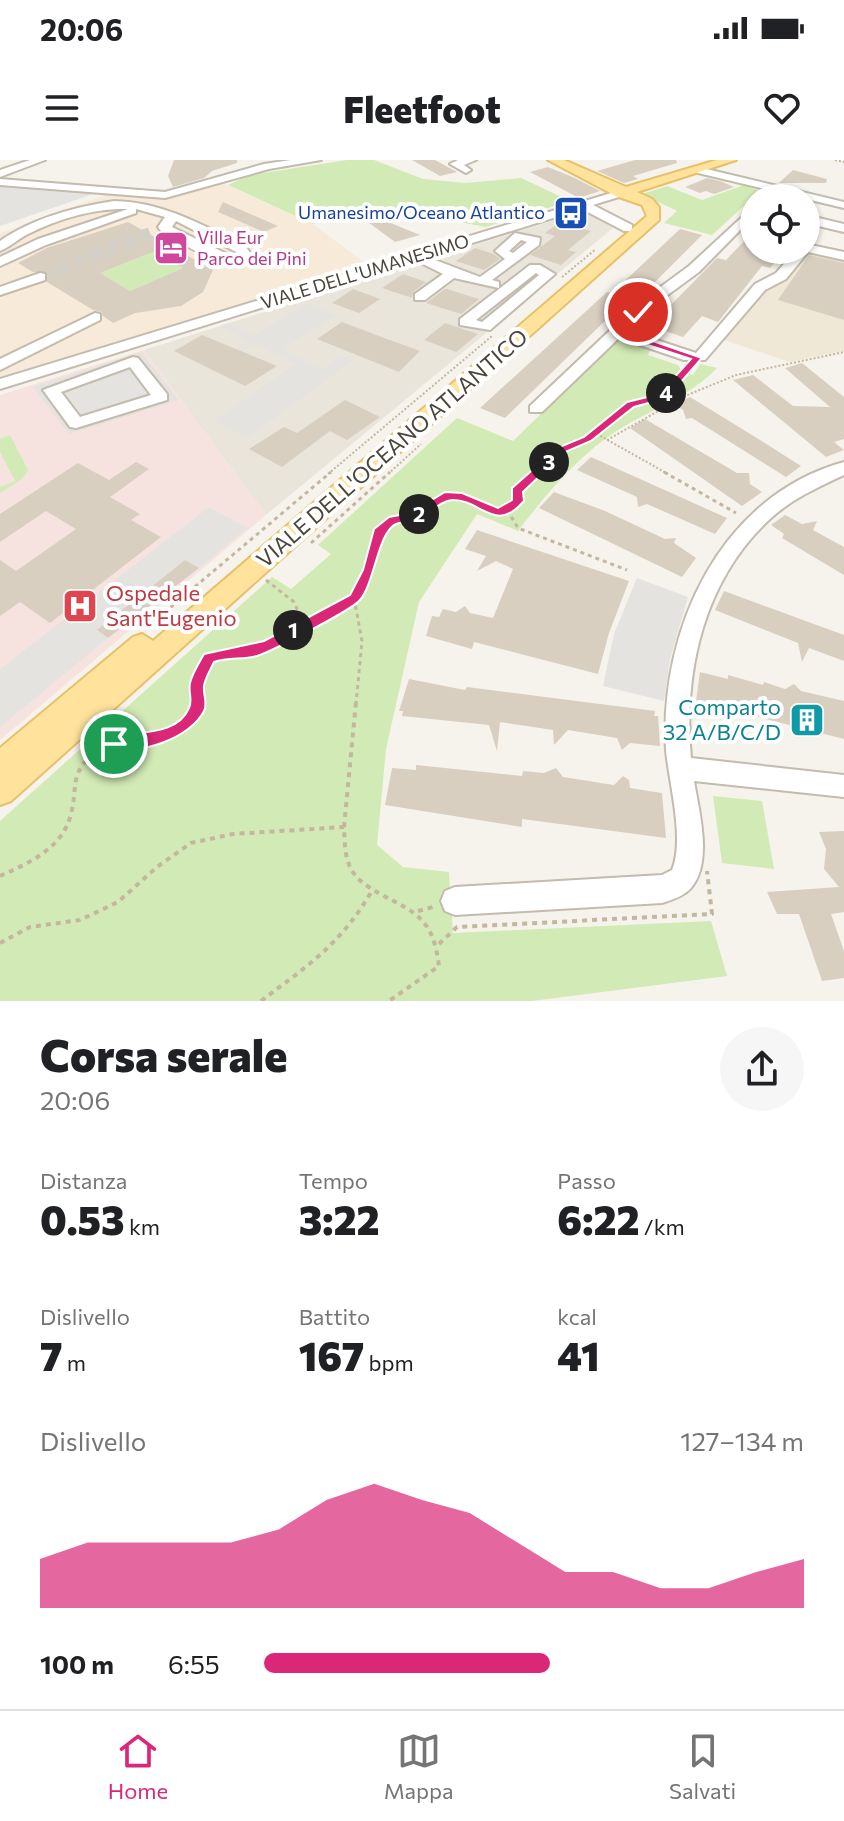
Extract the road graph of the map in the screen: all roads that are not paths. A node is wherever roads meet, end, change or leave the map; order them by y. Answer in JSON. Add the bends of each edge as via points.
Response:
{"nodes":[{"id":1,"x":40,"y":160,"type":"edge"},
{"id":2,"x":316,"y":160,"type":"edge"},
{"id":3,"x":554,"y":160,"type":"edge"},
{"id":4,"x":730,"y":160,"type":"edge"},
{"id":5,"x":702,"y":169,"type":"junction"},
{"id":6,"x":0,"y":174,"type":"edge"},
{"id":7,"x":0,"y":182,"type":"edge"},
{"id":8,"x":111,"y":191,"type":"junction"},
{"id":9,"x":621,"y":193,"type":"junction"},
{"id":10,"x":844,"y":203,"type":"edge"},
{"id":11,"x":583,"y":205,"type":"junction"},
{"id":12,"x":147,"y":206,"type":"junction"},
{"id":13,"x":844,"y":213,"type":"edge"},
{"id":14,"x":167,"y":221,"type":"junction"},
{"id":15,"x":740,"y":224,"type":"edge"},
{"id":16,"x":21,"y":227,"type":"junction"},
{"id":17,"x":839,"y":227,"type":"edge"},
{"id":18,"x":630,"y":228,"type":"junction"},
{"id":19,"x":0,"y":230,"type":"edge"},
{"id":20,"x":150,"y":233,"type":"tunnel mouth"},
{"id":21,"x":535,"y":235,"type":"dead end"},
{"id":22,"x":0,"y":247,"type":"edge"},
{"id":23,"x":820,"y":252,"type":"edge"},
{"id":24,"x":416,"y":256,"type":"junction"},
{"id":25,"x":844,"y":256,"type":"edge"},
{"id":26,"x":0,"y":262,"type":"edge"},
{"id":27,"x":791,"y":264,"type":"edge"},
{"id":28,"x":452,"y":273,"type":"junction"},
{"id":29,"x":40,"y":277,"type":"tunnel mouth"},
{"id":30,"x":482,"y":282,"type":"junction"},
{"id":31,"x":506,"y":288,"type":"junction"},
{"id":32,"x":0,"y":291,"type":"edge"},
{"id":33,"x":525,"y":293,"type":"junction"},
{"id":34,"x":420,"y":297,"type":"dead end"},
{"id":35,"x":95,"y":317,"type":"dead end"},
{"id":36,"x":617,"y":332,"type":"junction"},
{"id":37,"x":78,"y":360,"type":"junction"},
{"id":38,"x":0,"y":365,"type":"edge"},
{"id":39,"x":90,"y":376,"type":"junction"},
{"id":40,"x":0,"y":384,"type":"edge"},
{"id":41,"x":536,"y":409,"type":"dead end"},
{"id":42,"x":844,"y":468,"type":"edge"},
{"id":43,"x":0,"y":766,"type":"edge"},
{"id":44,"x":680,"y":768,"type":"junction"},
{"id":45,"x":844,"y":786,"type":"edge"},
{"id":46,"x":0,"y":791,"type":"edge"},
{"id":47,"x":455,"y":901,"type":"dead end"}],
"edges":[{"from":1,"to":6,"type":"street"},
{"from":2,"to":8,"type":"street","via":[[268,166],[172,194]]},
{"from":3,"to":9,"type":"main road"},
{"from":4,"to":5,"type":"main road","name":"VIALE DELL'UMANESIMO"},
{"from":5,"to":9,"type":"main road","name":"VIALE DELL'UMANESIMO"},
{"from":5,"to":10,"type":"street"},
{"from":7,"to":8,"type":"street"},
{"from":8,"to":16,"type":"street"},
{"from":9,"to":11,"type":"street","name":"VIALE DELL'UMANESIMO"},
{"from":9,"to":18,"type":"main road","via":[[642,212]]},
{"from":11,"to":18,"type":"street"},
{"from":11,"to":24,"type":"street","name":"VIALE DELL'UMANESIMO"},
{"from":12,"to":14,"type":"street"},
{"from":12,"to":16,"type":"street","via":[[100,205]]},
{"from":12,"to":26,"type":"street"},
{"from":13,"to":17,"type":"street"},
{"from":14,"to":14,"type":"street","via":[[227,259],[247,257],[242,250]]},
{"from":14,"to":20,"type":"street"},
{"from":15,"to":36,"type":"street"},
{"from":16,"to":19,"type":"street"},
{"from":16,"to":22,"type":"street"},
{"from":18,"to":43,"type":"main road","name":"VIALE DELL'OCEANO ATLANTICO"},
{"from":18,"to":46,"type":"main road","name":"VIALE DELL'OCEANO ATLANTICO"},
{"from":21,"to":30,"type":"street"},
{"from":23,"to":25,"type":"street"},
{"from":24,"to":28,"type":"street"},
{"from":24,"to":37,"type":"street","name":"VIALE DELL'UMANESIMO"},
{"from":27,"to":36,"type":"street","via":[[760,287],[698,358]]},
{"from":28,"to":30,"type":"street"},
{"from":28,"to":34,"type":"street"},
{"from":29,"to":32,"type":"street"},
{"from":30,"to":31,"type":"street"},
{"from":31,"to":33,"type":"street"},
{"from":31,"to":33,"type":"street","via":[[533,268],[548,272]]},
{"from":31,"to":33,"type":"street","via":[[465,322],[485,327]]},
{"from":35,"to":38,"type":"street"},
{"from":36,"to":41,"type":"street"},
{"from":37,"to":39,"type":"street"},
{"from":37,"to":40,"type":"street","name":"VIALE DELL'UMANESIMO"},
{"from":39,"to":39,"type":"street","via":[[133,361],[161,397],[76,423],[51,390]]},
{"from":42,"to":44,"type":"street","via":[[769,510],[733,546],[709,581],[684,655],[678,711]]},
{"from":44,"to":45,"type":"street"},
{"from":44,"to":47,"type":"street","via":[[688,858],[686,872],[674,886]]}]}
